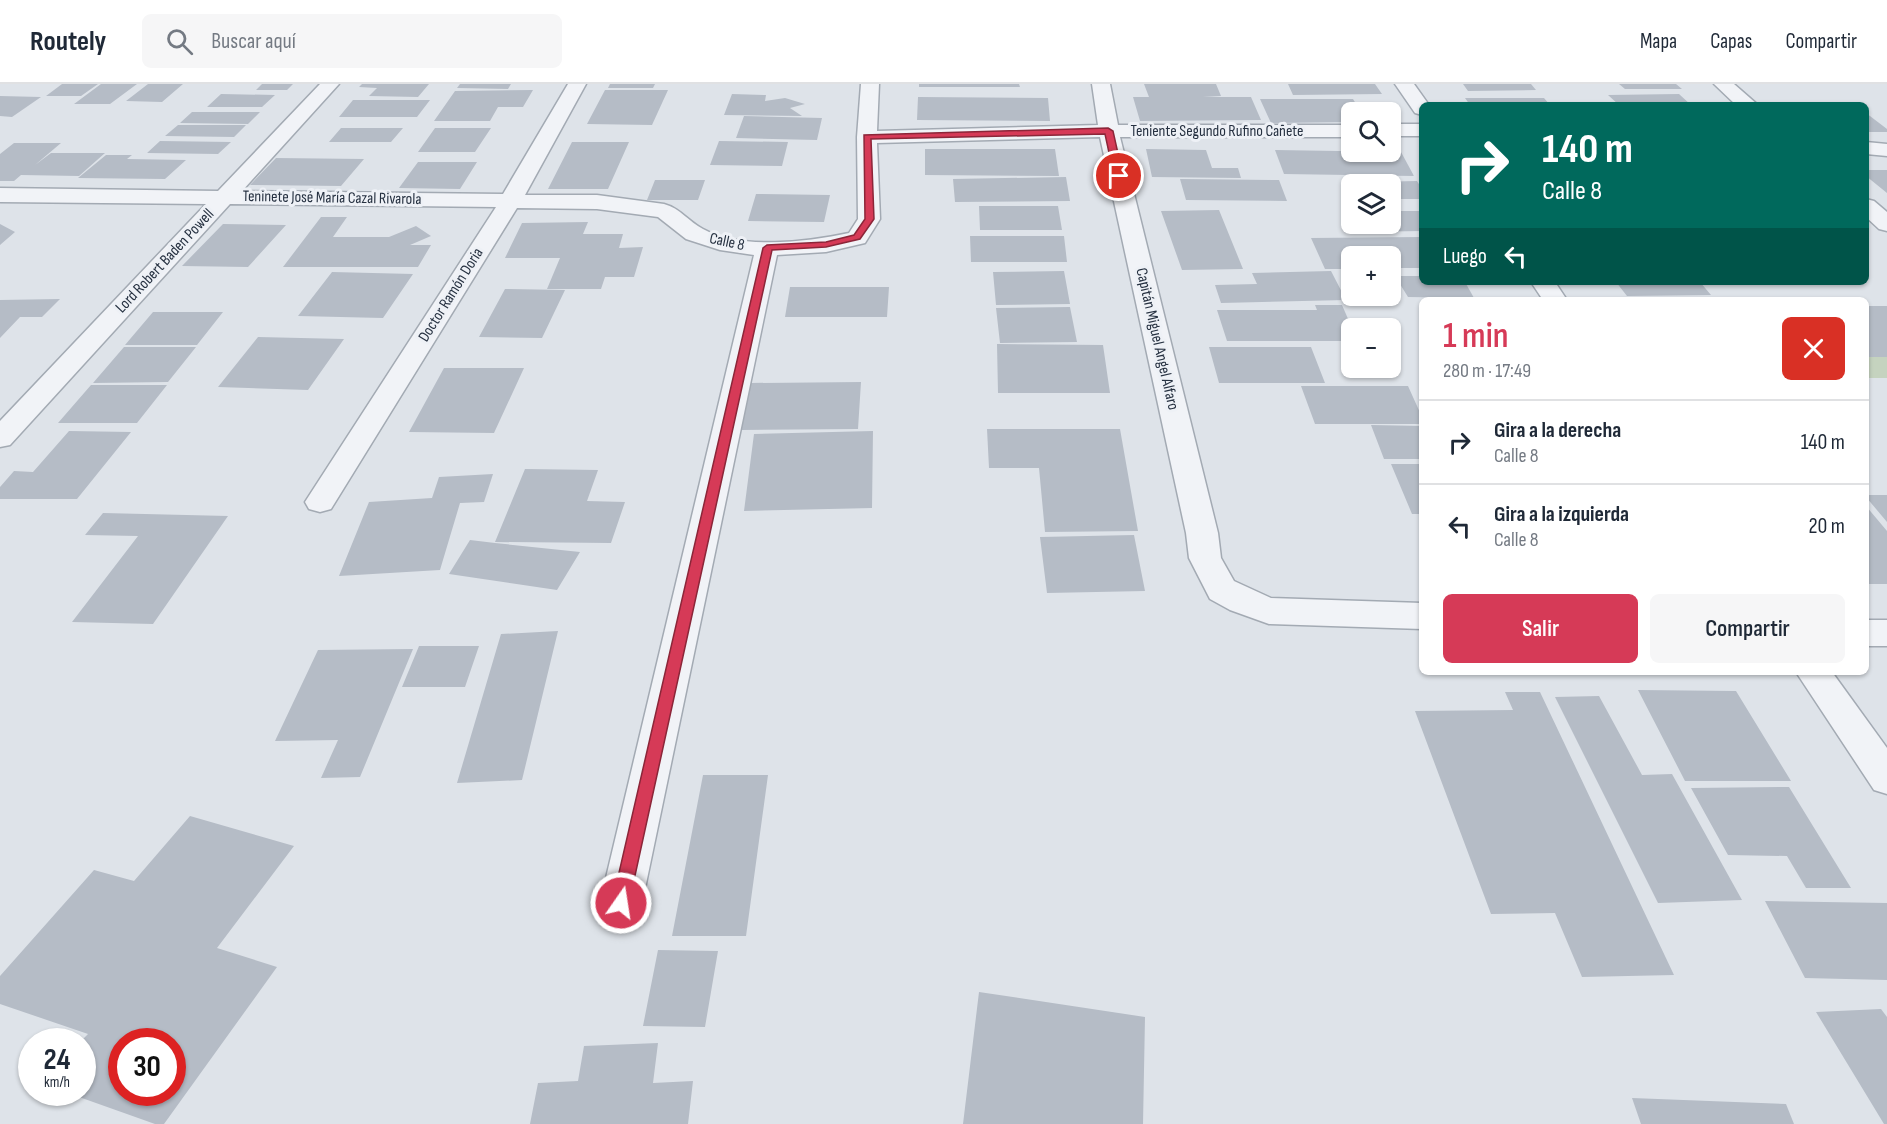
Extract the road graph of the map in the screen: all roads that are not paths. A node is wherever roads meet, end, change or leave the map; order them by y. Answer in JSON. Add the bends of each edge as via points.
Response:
{"nodes":[{"id":1,"x":330,"y":84,"type":"edge"},
{"id":2,"x":577,"y":84,"type":"edge"},
{"id":3,"x":870,"y":84,"type":"edge"},
{"id":4,"x":1101,"y":84,"type":"edge"},
{"id":5,"x":1404,"y":84,"type":"edge"},
{"id":6,"x":1723,"y":84,"type":"edge"},
{"id":7,"x":1744,"y":102,"type":"edge"},
{"id":8,"x":1419,"y":105,"type":"edge"},
{"id":9,"x":1341,"y":130,"type":"edge"},
{"id":10,"x":1401,"y":130,"type":"edge"},
{"id":11,"x":1419,"y":130,"type":"edge"},
{"id":12,"x":1108,"y":131,"type":"junction"},
{"id":13,"x":867,"y":137,"type":"junction"},
{"id":14,"x":1869,"y":148,"type":"edge"},
{"id":15,"x":1887,"y":150,"type":"edge"},
{"id":16,"x":0,"y":195,"type":"edge"},
{"id":17,"x":226,"y":196,"type":"junction"},
{"id":18,"x":510,"y":202,"type":"junction"},
{"id":19,"x":1869,"y":209,"type":"edge"},
{"id":20,"x":664,"y":211,"type":"joint"},
{"id":21,"x":1887,"y":224,"type":"edge"},
{"id":22,"x":767,"y":248,"type":"junction"},
{"id":23,"x":0,"y":438,"type":"edge"},
{"id":24,"x":320,"y":502,"type":"dead end"},
{"id":25,"x":1419,"y":616,"type":"edge"},
{"id":26,"x":1869,"y":633,"type":"edge"},
{"id":27,"x":1887,"y":633,"type":"edge"},
{"id":28,"x":1815,"y":675,"type":"edge"},
{"id":29,"x":1887,"y":778,"type":"edge"},
{"id":30,"x":621,"y":903,"type":"dead end"}],
"edges":[{"from":1,"to":17,"type":"street","name":"Lord Robert Baden Powell"},
{"from":2,"to":18,"type":"street","name":"Doctor Ramón Doria"},
{"from":3,"to":13,"type":"street","name":"Calle 8"},
{"from":4,"to":12,"type":"street","name":"Capitán Miguel Angel Alfaro"},
{"from":5,"to":8,"type":"street"},
{"from":6,"to":7,"type":"street"},
{"from":9,"to":12,"type":"street","name":"Teniente Segundo Rufino Cañete"},
{"from":10,"to":11,"type":"street"},
{"from":12,"to":13,"type":"street","name":"Teniente Segundo Rufino Cañete"},
{"from":12,"to":25,"type":"street","name":"Capitán Miguel Angel Alfaro","via":[[1205,558],[1222,590],[1269,610]]},
{"from":13,"to":22,"type":"street","name":"Calle 8","via":[[869,219],[857,237],[826,244]]},
{"from":14,"to":15,"type":"street"},
{"from":16,"to":17,"type":"street","name":"Teninete José María Cazal Rivarola"},
{"from":17,"to":18,"type":"street","name":"Teninete José María Cazal Rivarola"},
{"from":17,"to":23,"type":"street","name":"Lord Robert Baden Powell"},
{"from":18,"to":20,"type":"street","name":"Teninete José María Cazal Rivarola","via":[[597,202]]},
{"from":18,"to":24,"type":"street","name":"Doctor Ramón Doria"},
{"from":19,"to":21,"type":"street"},
{"from":20,"to":22,"type":"street","name":"Calle 8","via":[[694,234],[746,248]]},
{"from":22,"to":30,"type":"street"},
{"from":26,"to":27,"type":"street"},
{"from":28,"to":29,"type":"street"}]}
